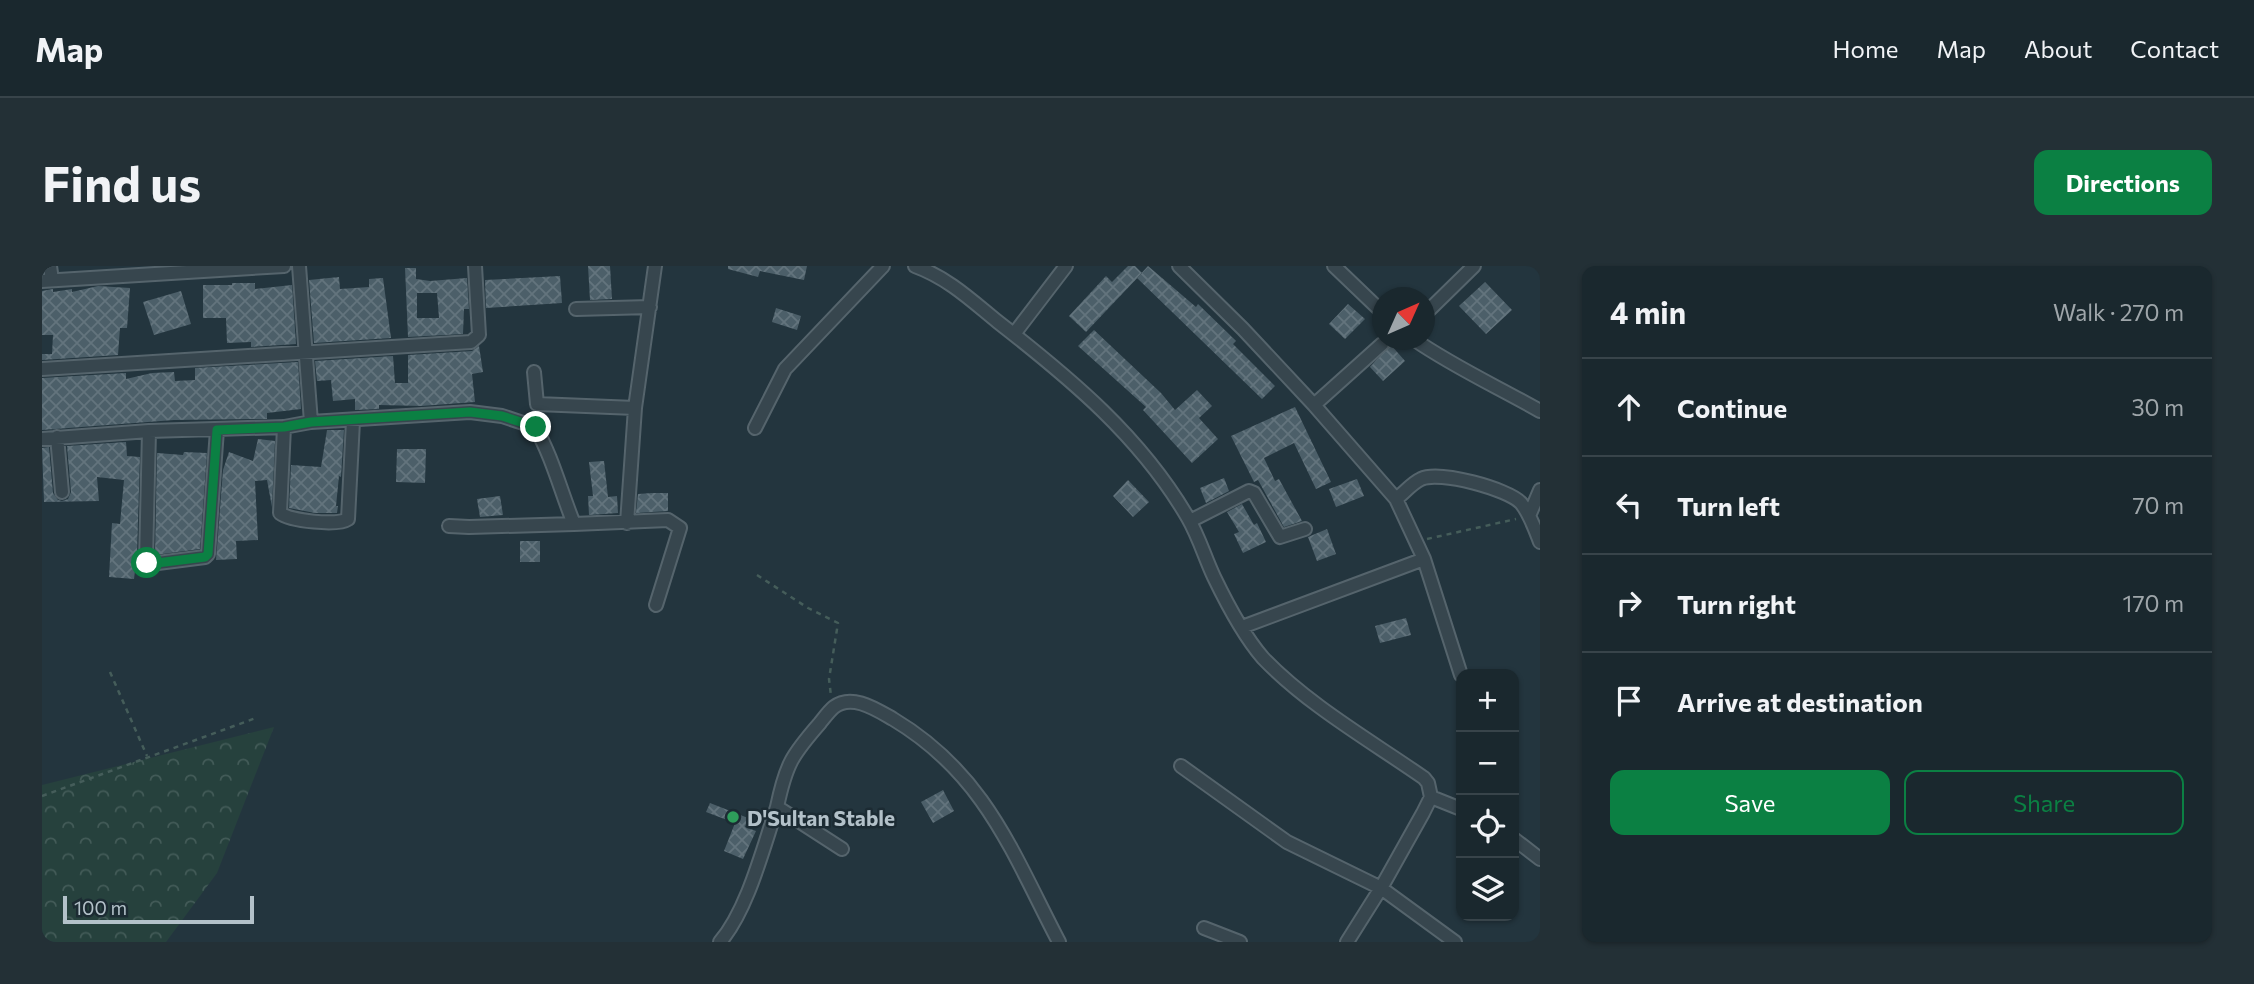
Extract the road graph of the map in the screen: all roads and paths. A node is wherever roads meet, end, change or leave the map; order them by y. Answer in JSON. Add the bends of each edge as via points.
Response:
{"nodes":[{"id":1,"x":50,"y":266,"type":"edge"},
{"id":2,"x":284,"y":266,"type":"edge"},
{"id":3,"x":299,"y":266,"type":"edge"},
{"id":4,"x":475,"y":266,"type":"edge"},
{"id":5,"x":655,"y":266,"type":"edge"},
{"id":6,"x":883,"y":266,"type":"edge"},
{"id":7,"x":915,"y":266,"type":"edge"},
{"id":8,"x":1066,"y":266,"type":"edge"},
{"id":9,"x":1179,"y":266,"type":"edge"},
{"id":10,"x":1334,"y":266,"type":"edge"},
{"id":11,"x":1474,"y":266,"type":"edge"},
{"id":12,"x":47,"y":281,"type":"edge"},
{"id":13,"x":1372,"y":302,"type":"edge"},
{"id":14,"x":1435,"y":304,"type":"edge"},
{"id":15,"x":650,"y":307,"type":"junction"},
{"id":16,"x":576,"y":309,"type":"dead end"},
{"id":17,"x":1014,"y":334,"type":"junction"},
{"id":18,"x":1375,"y":350,"type":"edge"},
{"id":19,"x":1429,"y":350,"type":"edge"},
{"id":20,"x":307,"y":352,"type":"junction"},
{"id":21,"x":42,"y":369,"type":"edge"},
{"id":22,"x":534,"y":372,"type":"dead end"},
{"id":23,"x":1314,"y":405,"type":"junction"},
{"id":24,"x":635,"y":408,"type":"junction"},
{"id":25,"x":1540,"y":411,"type":"edge"},
{"id":26,"x":353,"y":421,"type":"junction"},
{"id":27,"x":311,"y":422,"type":"junction"},
{"id":28,"x":284,"y":427,"type":"junction"},
{"id":29,"x":755,"y":428,"type":"dead end"},
{"id":30,"x":149,"y":430,"type":"junction"},
{"id":31,"x":217,"y":430,"type":"junction"},
{"id":32,"x":57,"y":438,"type":"junction"},
{"id":33,"x":42,"y":439,"type":"edge"},
{"id":34,"x":1540,"y":490,"type":"edge"},
{"id":35,"x":62,"y":492,"type":"dead end"},
{"id":36,"x":1396,"y":499,"type":"junction"},
{"id":37,"x":1529,"y":516,"type":"junction"},
{"id":38,"x":1190,"y":521,"type":"junction"},
{"id":39,"x":627,"y":523,"type":"junction"},
{"id":40,"x":574,"y":524,"type":"junction"},
{"id":41,"x":449,"y":526,"type":"dead end"},
{"id":42,"x":1305,"y":529,"type":"dead end"},
{"id":43,"x":1417,"y":541,"type":"junction"},
{"id":44,"x":1540,"y":542,"type":"edge"},
{"id":45,"x":1424,"y":559,"type":"junction"},
{"id":46,"x":757,"y":575,"type":"dead end"},
{"id":47,"x":656,"y":605,"type":"dead end"},
{"id":48,"x":1242,"y":627,"type":"junction"},
{"id":49,"x":1459,"y":669,"type":"edge"},
{"id":50,"x":110,"y":673,"type":"dead end"},
{"id":51,"x":835,"y":706,"type":"junction"},
{"id":52,"x":256,"y":718,"type":"dead end"},
{"id":53,"x":148,"y":757,"type":"junction"},
{"id":54,"x":1181,"y":766,"type":"dead end"},
{"id":55,"x":42,"y":796,"type":"edge"},
{"id":56,"x":1431,"y":797,"type":"junction"},
{"id":57,"x":1456,"y":806,"type":"edge"},
{"id":58,"x":777,"y":807,"type":"junction"},
{"id":59,"x":1519,"y":843,"type":"edge"},
{"id":60,"x":842,"y":849,"type":"dead end"},
{"id":61,"x":1540,"y":859,"type":"edge"},
{"id":62,"x":1381,"y":888,"type":"junction"},
{"id":63,"x":1204,"y":928,"type":"dead end"},
{"id":64,"x":720,"y":942,"type":"edge"},
{"id":65,"x":1059,"y":942,"type":"edge"},
{"id":66,"x":1240,"y":942,"type":"edge"},
{"id":67,"x":1347,"y":942,"type":"edge"},
{"id":68,"x":1455,"y":942,"type":"edge"}],
"edges":[{"from":1,"to":12,"type":"street"},
{"from":2,"to":12,"type":"street"},
{"from":3,"to":20,"type":"street"},
{"from":4,"to":20,"type":"street","via":[[479,335],[475,340]]},
{"from":5,"to":15,"type":"street"},
{"from":6,"to":29,"type":"street","via":[[785,369]]},
{"from":7,"to":17,"type":"street","via":[[940,276]]},
{"from":8,"to":17,"type":"street"},
{"from":9,"to":23,"type":"street"},
{"from":10,"to":13,"type":"street"},
{"from":11,"to":14,"type":"street"},
{"from":15,"to":16,"type":"street"},
{"from":15,"to":24,"type":"street"},
{"from":17,"to":38,"type":"street","via":[[1085,393],[1139,447]]},
{"from":18,"to":23,"type":"street"},
{"from":19,"to":25,"type":"street"},
{"from":20,"to":21,"type":"street"},
{"from":20,"to":27,"type":"street"},
{"from":22,"to":24,"type":"street","via":[[537,404]]},
{"from":23,"to":36,"type":"street"},
{"from":24,"to":39,"type":"street"},
{"from":26,"to":27,"type":"street"},
{"from":26,"to":28,"type":"street","via":[[348,519],[342,522],[280,513]]},
{"from":26,"to":40,"type":"street","via":[[470,412],[536,427]]},
{"from":27,"to":28,"type":"street"},
{"from":28,"to":31,"type":"street"},
{"from":30,"to":31,"type":"street"},
{"from":30,"to":31,"type":"street","via":[[149,564],[208,554]]},
{"from":30,"to":32,"type":"street"},
{"from":32,"to":33,"type":"street"},
{"from":32,"to":35,"type":"street"},
{"from":34,"to":37,"type":"street"},
{"from":36,"to":37,"type":"street","via":[[1423,477],[1445,476],[1515,498]]},
{"from":36,"to":43,"type":"street"},
{"from":37,"to":43,"type":"path"},
{"from":37,"to":44,"type":"street"},
{"from":38,"to":42,"type":"street","via":[[1249,491],[1280,537]]},
{"from":38,"to":48,"type":"street"},
{"from":39,"to":40,"type":"street"},
{"from":39,"to":47,"type":"street","via":[[668,520],[680,528]]},
{"from":40,"to":41,"type":"street"},
{"from":43,"to":45,"type":"street"},
{"from":45,"to":48,"type":"street"},
{"from":45,"to":49,"type":"street"},
{"from":46,"to":51,"type":"path","via":[[838,623],[829,680]]},
{"from":48,"to":56,"type":"street","via":[[1263,657],[1307,698],[1424,778]]},
{"from":50,"to":53,"type":"path"},
{"from":51,"to":58,"type":"street","via":[[790,760]]},
{"from":51,"to":65,"type":"street","via":[[858,702],[881,712],[917,734],[961,774],[992,813]]},
{"from":52,"to":53,"type":"path"},
{"from":53,"to":55,"type":"path"},
{"from":54,"to":62,"type":"street","via":[[1287,842]]},
{"from":56,"to":57,"type":"street"},
{"from":56,"to":62,"type":"street"},
{"from":58,"to":60,"type":"street"},
{"from":58,"to":64,"type":"street","via":[[741,907]]},
{"from":59,"to":61,"type":"street"},
{"from":62,"to":67,"type":"street"},
{"from":62,"to":68,"type":"street"},
{"from":63,"to":66,"type":"street"}]}
